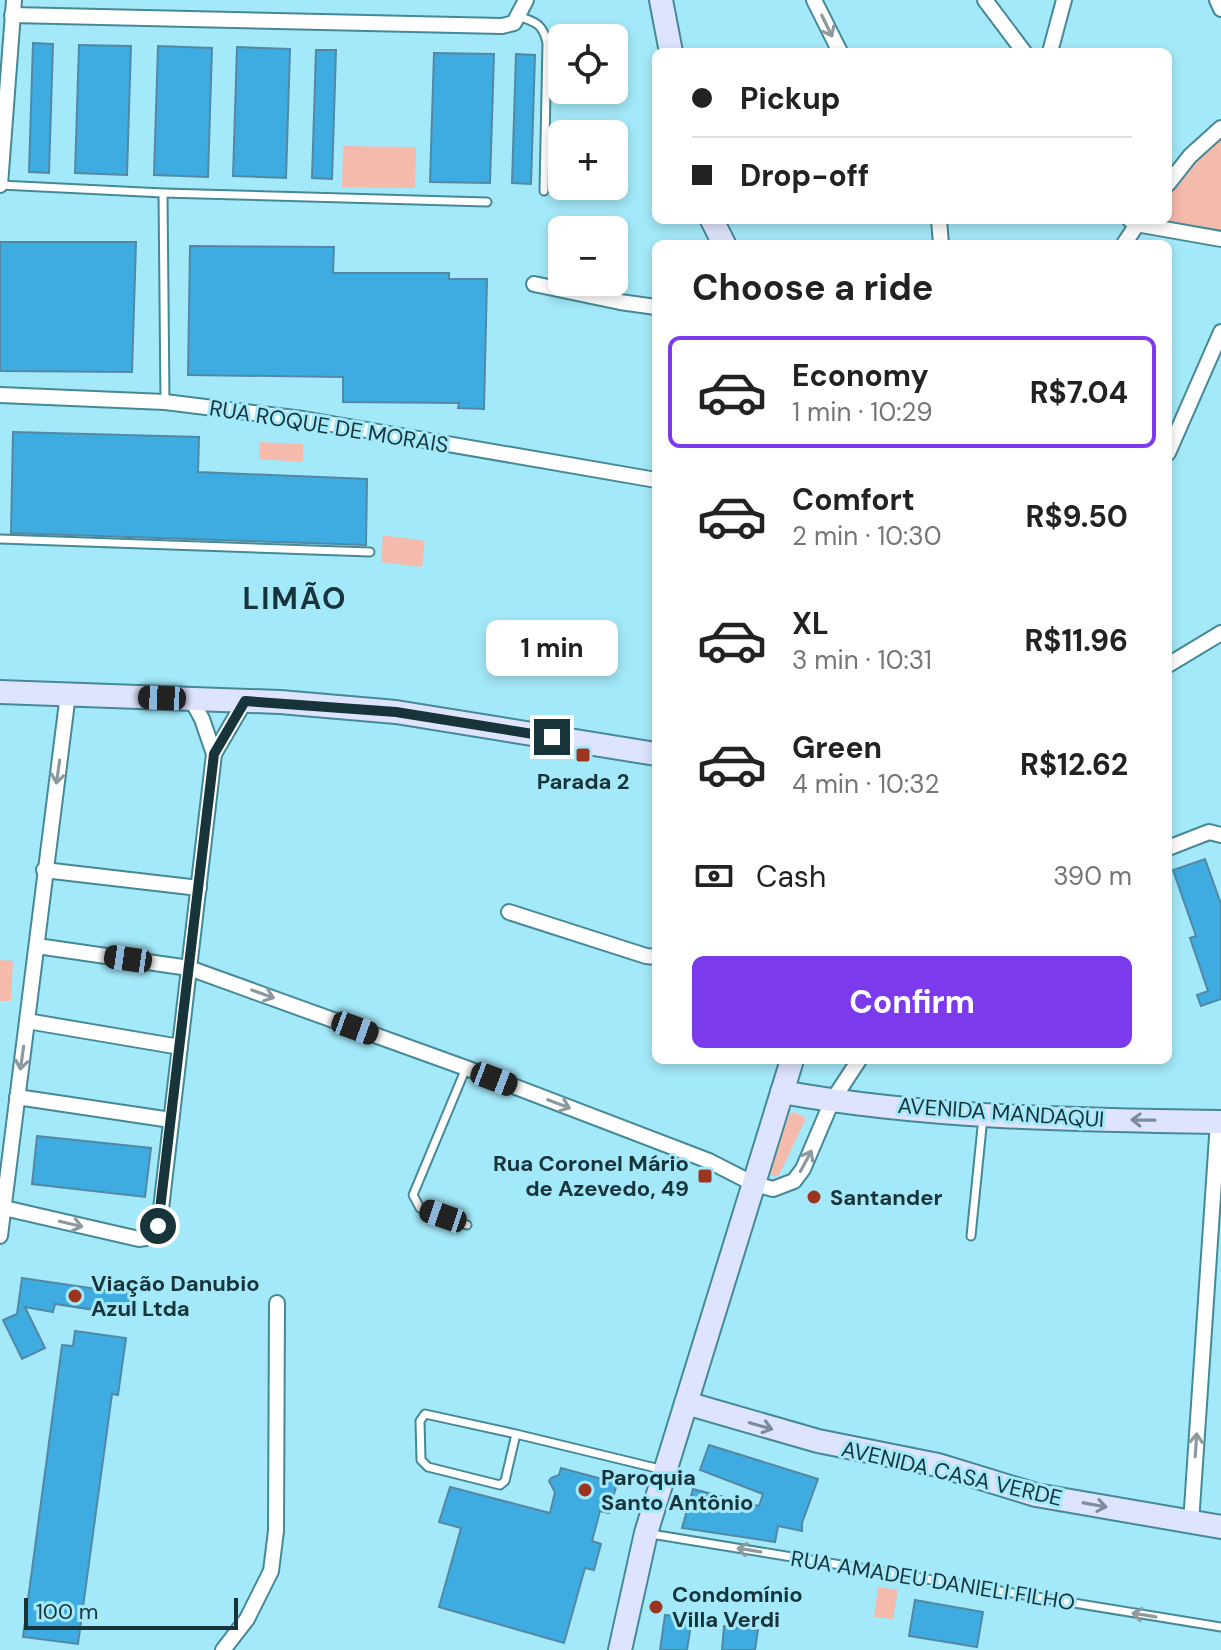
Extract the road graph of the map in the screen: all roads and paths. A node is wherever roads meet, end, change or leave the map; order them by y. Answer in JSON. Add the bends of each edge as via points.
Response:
{"nodes":[{"id":1,"x":526,"y":0,"type":"edge"},
{"id":2,"x":661,"y":0,"type":"edge"},
{"id":3,"x":814,"y":0,"type":"edge"},
{"id":4,"x":985,"y":0,"type":"edge"},
{"id":5,"x":1064,"y":0,"type":"edge"},
{"id":6,"x":1217,"y":0,"type":"edge"},
{"id":7,"x":13,"y":8,"type":"edge"},
{"id":8,"x":1221,"y":9,"type":"edge"},
{"id":9,"x":518,"y":16,"type":"junction"},
{"id":10,"x":670,"y":48,"type":"edge"},
{"id":11,"x":838,"y":48,"type":"edge"},
{"id":12,"x":1021,"y":48,"type":"edge"},
{"id":13,"x":1051,"y":48,"type":"edge"},
{"id":14,"x":4,"y":78,"type":"edge"},
{"id":15,"x":1221,"y":128,"type":"edge"},
{"id":16,"x":1172,"y":179,"type":"edge"},
{"id":17,"x":0,"y":185,"type":"edge"},
{"id":18,"x":544,"y":191,"type":"dead end"},
{"id":19,"x":163,"y":193,"type":"junction"},
{"id":20,"x":487,"y":202,"type":"dead end"},
{"id":21,"x":1149,"y":224,"type":"edge"},
{"id":22,"x":1221,"y":239,"type":"edge"},
{"id":23,"x":534,"y":284,"type":"dead end"},
{"id":24,"x":652,"y":306,"type":"edge"},
{"id":25,"x":1221,"y":332,"type":"edge"},
{"id":26,"x":0,"y":395,"type":"edge"},
{"id":27,"x":165,"y":402,"type":"junction"},
{"id":28,"x":1172,"y":444,"type":"edge"},
{"id":29,"x":652,"y":479,"type":"edge"},
{"id":30,"x":0,"y":539,"type":"edge"},
{"id":31,"x":370,"y":552,"type":"dead end"},
{"id":32,"x":1221,"y":633,"type":"edge"},
{"id":33,"x":1172,"y":663,"type":"edge"},
{"id":34,"x":0,"y":692,"type":"edge"},
{"id":35,"x":68,"y":694,"type":"junction"},
{"id":36,"x":191,"y":699,"type":"junction"},
{"id":37,"x":245,"y":701,"type":"junction"},
{"id":38,"x":652,"y":753,"type":"edge"},
{"id":39,"x":214,"y":754,"type":"junction"},
{"id":40,"x":1217,"y":831,"type":"edge"},
{"id":41,"x":1172,"y":847,"type":"edge"},
{"id":42,"x":44,"y":870,"type":"junction"},
{"id":43,"x":199,"y":888,"type":"junction"},
{"id":44,"x":509,"y":912,"type":"dead end"},
{"id":45,"x":37,"y":946,"type":"junction"},
{"id":46,"x":652,"y":957,"type":"edge"},
{"id":47,"x":189,"y":968,"type":"junction"},
{"id":48,"x":27,"y":1021,"type":"junction"},
{"id":49,"x":180,"y":1047,"type":"junction"},
{"id":50,"x":791,"y":1064,"type":"edge"},
{"id":51,"x":856,"y":1064,"type":"edge"},
{"id":52,"x":466,"y":1068,"type":"junction"},
{"id":53,"x":782,"y":1092,"type":"junction"},
{"id":54,"x":17,"y":1097,"type":"junction"},
{"id":55,"x":832,"y":1101,"type":"junction"},
{"id":56,"x":983,"y":1114,"type":"junction"},
{"id":57,"x":171,"y":1120,"type":"junction"},
{"id":58,"x":1220,"y":1122,"type":"edge"},
{"id":59,"x":754,"y":1184,"type":"junction"},
{"id":60,"x":2,"y":1208,"type":"edge"},
{"id":61,"x":467,"y":1225,"type":"dead end"},
{"id":62,"x":0,"y":1236,"type":"edge"},
{"id":63,"x":971,"y":1236,"type":"dead end"},
{"id":64,"x":277,"y":1303,"type":"dead end"},
{"id":65,"x":686,"y":1403,"type":"junction"},
{"id":66,"x":516,"y":1434,"type":"junction"},
{"id":67,"x":666,"y":1471,"type":"junction"},
{"id":68,"x":1191,"y":1523,"type":"junction"},
{"id":69,"x":1221,"y":1527,"type":"edge"},
{"id":70,"x":646,"y":1533,"type":"junction"},
{"id":71,"x":1221,"y":1627,"type":"edge"},
{"id":72,"x":223,"y":1650,"type":"edge"},
{"id":73,"x":620,"y":1650,"type":"edge"}],
"edges":[{"from":1,"to":9,"type":"street"},
{"from":2,"to":10,"type":"main road"},
{"from":3,"to":11,"type":"street","one_way":true},
{"from":4,"to":12,"type":"street"},
{"from":5,"to":13,"type":"street"},
{"from":6,"to":8,"type":"street"},
{"from":7,"to":9,"type":"street","via":[[502,26]]},
{"from":7,"to":14,"type":"street"},
{"from":9,"to":18,"type":"lane","via":[[540,23],[547,43]]},
{"from":14,"to":17,"type":"street"},
{"from":15,"to":16,"type":"street"},
{"from":17,"to":19,"type":"lane"},
{"from":19,"to":20,"type":"lane"},
{"from":19,"to":27,"type":"lane"},
{"from":21,"to":22,"type":"street"},
{"from":23,"to":24,"type":"street"},
{"from":25,"to":28,"type":"street"},
{"from":26,"to":27,"type":"street","name":"RUA ROQUE DE MORAIS"},
{"from":27,"to":29,"type":"street","name":"RUA ROQUE DE MORAIS","via":[[303,419]]},
{"from":30,"to":31,"type":"lane"},
{"from":32,"to":33,"type":"street"},
{"from":34,"to":35,"type":"main road"},
{"from":35,"to":36,"type":"main road"},
{"from":35,"to":42,"type":"street","one_way":true},
{"from":36,"to":37,"type":"main road"},
{"from":36,"to":39,"type":"street"},
{"from":37,"to":38,"type":"main road","via":[[396,712]]},
{"from":37,"to":39,"type":"street"},
{"from":39,"to":43,"type":"street"},
{"from":40,"to":41,"type":"street"},
{"from":42,"to":43,"type":"street"},
{"from":42,"to":45,"type":"street"},
{"from":43,"to":47,"type":"street"},
{"from":44,"to":46,"type":"street"},
{"from":45,"to":47,"type":"street"},
{"from":45,"to":48,"type":"street"},
{"from":47,"to":49,"type":"street"},
{"from":47,"to":52,"type":"street","one_way":true},
{"from":48,"to":49,"type":"street"},
{"from":48,"to":54,"type":"street","one_way":true},
{"from":49,"to":57,"type":"street"},
{"from":50,"to":53,"type":"main road"},
{"from":51,"to":55,"type":"street"},
{"from":52,"to":59,"type":"street","one_way":true,"via":[[709,1161]]},
{"from":52,"to":61,"type":"lane","via":[[413,1195],[420,1208]]},
{"from":53,"to":55,"type":"main road","name":"AVENIDA MANDAQUI"},
{"from":53,"to":59,"type":"main road"},
{"from":54,"to":57,"type":"street"},
{"from":54,"to":60,"type":"street"},
{"from":55,"to":56,"type":"main road","name":"AVENIDA MANDAQUI"},
{"from":59,"to":55,"type":"street","one_way":true,"via":[[773,1189],[794,1181]]},
{"from":58,"to":56,"type":"main road","name":"AVENIDA MANDAQUI","one_way":true},
{"from":56,"to":63,"type":"lane"},
{"from":60,"to":57,"type":"street","one_way":true,"via":[[149,1239],[158,1226]]},
{"from":68,"to":58,"type":"street","one_way":true},
{"from":59,"to":65,"type":"main road"},
{"from":60,"to":62,"type":"street"},
{"from":64,"to":72,"type":"street","via":[[276,1531],[271,1571]]},
{"from":65,"to":67,"type":"main road"},
{"from":65,"to":68,"type":"main road","name":"AVENIDA CASA VERDE","one_way":true,"via":[[818,1441],[938,1465],[1036,1495]]},
{"from":66,"to":66,"type":"lane","via":[[500,1485],[428,1467],[421,1460],[420,1421],[425,1414]]},
{"from":66,"to":67,"type":"lane"},
{"from":67,"to":70,"type":"main road"},
{"from":68,"to":69,"type":"main road","name":"AVENIDA CASA VERDE"},
{"from":71,"to":70,"type":"lane","name":"RUA AMADEU DANIELI FILHO","one_way":true},
{"from":70,"to":73,"type":"main road"}]}
